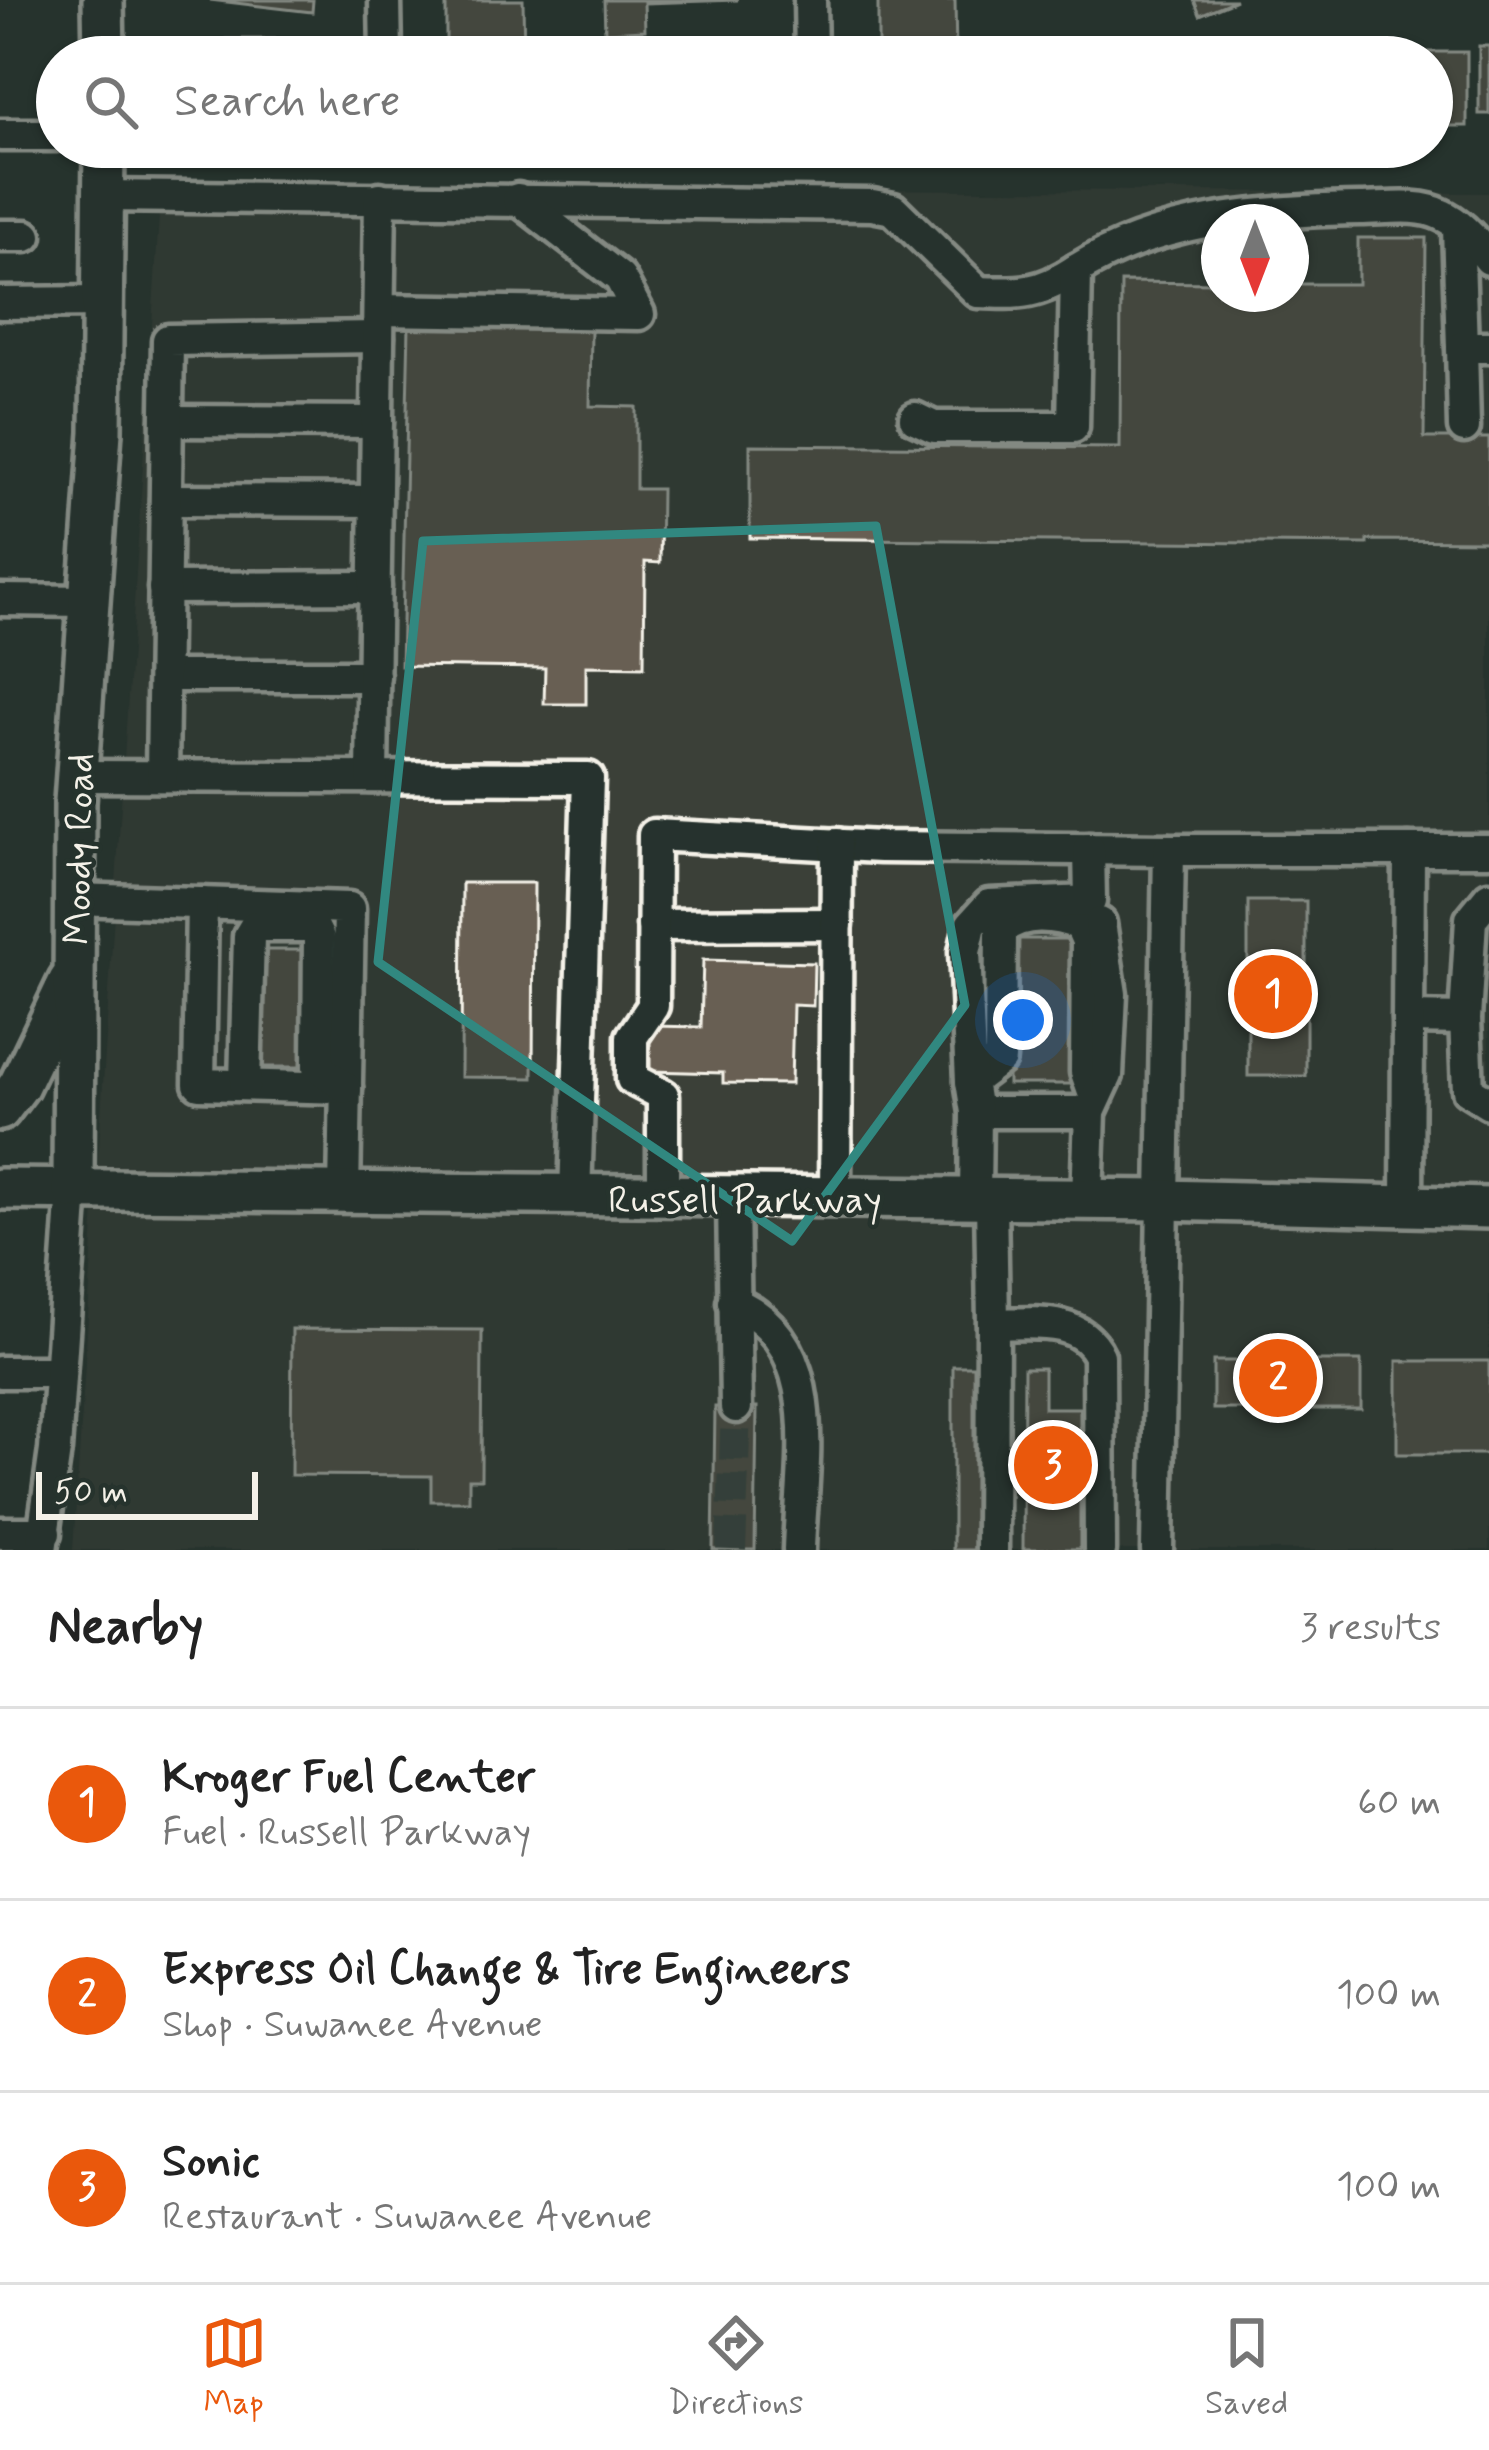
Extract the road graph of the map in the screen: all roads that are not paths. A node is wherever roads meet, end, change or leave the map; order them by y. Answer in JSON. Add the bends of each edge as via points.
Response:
{"nodes":[{"id":1,"x":103,"y":0,"type":"edge"},
{"id":2,"x":385,"y":0,"type":"edge"},
{"id":3,"x":810,"y":0,"type":"edge"},
{"id":4,"x":104,"y":36,"type":"edge"},
{"id":5,"x":386,"y":36,"type":"edge"},
{"id":6,"x":811,"y":36,"type":"edge"},
{"id":7,"x":0,"y":135,"type":"edge"},
{"id":8,"x":36,"y":135,"type":"edge"},
{"id":9,"x":104,"y":168,"type":"edge"},
{"id":10,"x":104,"y":196,"type":"junction"},
{"id":11,"x":380,"y":198,"type":"junction"},
{"id":12,"x":518,"y":199,"type":"junction"},
{"id":13,"x":1458,"y":228,"type":"junction"},
{"id":14,"x":1489,"y":259,"type":"edge"},
{"id":15,"x":1076,"y":270,"type":"junction"},
{"id":16,"x":103,"y":302,"type":"junction"},
{"id":17,"x":0,"y":303,"type":"edge"},
{"id":18,"x":378,"y":324,"type":"junction"},
{"id":19,"x":1475,"y":347,"type":"edge"},
{"id":20,"x":915,"y":418,"type":"dead end"},
{"id":21,"x":166,"y":421,"type":"junction"},
{"id":22,"x":377,"y":422,"type":"junction"},
{"id":23,"x":1464,"y":427,"type":"dead end"},
{"id":24,"x":166,"y":500,"type":"junction"},
{"id":25,"x":376,"y":501,"type":"junction"},
{"id":26,"x":375,"y":587,"type":"junction"},
{"id":27,"x":164,"y":588,"type":"junction"},
{"id":28,"x":0,"y":600,"type":"edge"},
{"id":29,"x":88,"y":601,"type":"junction"},
{"id":30,"x":164,"y":676,"type":"junction"},
{"id":31,"x":374,"y":676,"type":"junction"},
{"id":32,"x":76,"y":776,"type":"junction"},
{"id":33,"x":162,"y":776,"type":"junction"},
{"id":34,"x":373,"y":777,"type":"junction"},
{"id":35,"x":837,"y":844,"type":"junction"},
{"id":36,"x":1090,"y":849,"type":"junction"},
{"id":37,"x":1169,"y":850,"type":"junction"},
{"id":38,"x":1409,"y":850,"type":"junction"},
{"id":39,"x":1489,"y":850,"type":"edge"},
{"id":40,"x":1489,"y":897,"type":"edge"},
{"id":41,"x":74,"y":899,"type":"junction"},
{"id":42,"x":1090,"y":901,"type":"junction"},
{"id":43,"x":202,"y":903,"type":"junction"},
{"id":44,"x":837,"y":924,"type":"junction"},
{"id":45,"x":653,"y":925,"type":"junction"},
{"id":46,"x":74,"y":971,"type":"junction"},
{"id":47,"x":1408,"y":1018,"type":"junction"},
{"id":48,"x":1466,"y":1019,"type":"junction"},
{"id":49,"x":245,"y":1084,"type":"junction"},
{"id":50,"x":346,"y":1088,"type":"junction"},
{"id":51,"x":973,"y":1096,"type":"junction"},
{"id":52,"x":1489,"y":1103,"type":"edge"},
{"id":53,"x":1093,"y":1105,"type":"junction"},
{"id":54,"x":0,"y":1110,"type":"edge"},
{"id":55,"x":0,"y":1189,"type":"edge"},
{"id":56,"x":73,"y":1189,"type":"junction"},
{"id":57,"x":344,"y":1193,"type":"junction"},
{"id":58,"x":575,"y":1197,"type":"junction"},
{"id":59,"x":663,"y":1197,"type":"junction"},
{"id":60,"x":734,"y":1198,"type":"junction"},
{"id":61,"x":835,"y":1198,"type":"junction"},
{"id":62,"x":983,"y":1199,"type":"junction"},
{"id":63,"x":1088,"y":1200,"type":"junction"},
{"id":64,"x":1163,"y":1200,"type":"junction"},
{"id":65,"x":1407,"y":1206,"type":"junction"},
{"id":66,"x":1489,"y":1208,"type":"edge"},
{"id":67,"x":733,"y":1302,"type":"junction"},
{"id":68,"x":992,"y":1324,"type":"junction"},
{"id":69,"x":0,"y":1372,"type":"edge"},
{"id":70,"x":60,"y":1372,"type":"junction"},
{"id":71,"x":736,"y":1407,"type":"tunnel mouth"},
{"id":72,"x":0,"y":1533,"type":"edge"},
{"id":73,"x":43,"y":1542,"type":"edge"},
{"id":74,"x":799,"y":1550,"type":"edge"},
{"id":75,"x":992,"y":1550,"type":"edge"},
{"id":76,"x":1100,"y":1550,"type":"edge"},
{"id":77,"x":1157,"y":1550,"type":"edge"}],
"edges":[{"from":1,"to":4,"type":"main road"},
{"from":2,"to":5,"type":"street"},
{"from":3,"to":6,"type":"street"},
{"from":7,"to":8,"type":"street"},
{"from":9,"to":10,"type":"main road","name":"Moody Road"},
{"from":10,"to":11,"type":"street"},
{"from":10,"to":16,"type":"main road","name":"Moody Road"},
{"from":11,"to":12,"type":"street"},
{"from":11,"to":18,"type":"street"},
{"from":12,"to":15,"type":"street","via":[[872,205],[893,209],[978,292],[1024,294]]},
{"from":12,"to":18,"type":"street","via":[[620,278],[639,314]]},
{"from":13,"to":14,"type":"street"},
{"from":13,"to":15,"type":"street","via":[[1412,208],[1262,211],[1170,230]]},
{"from":13,"to":19,"type":"street"},
{"from":15,"to":20,"type":"street","via":[[1072,427],[934,427]]},
{"from":16,"to":17,"type":"street"},
{"from":16,"to":29,"type":"main road","name":"Moody Road"},
{"from":18,"to":21,"type":"street","via":[[168,340]]},
{"from":18,"to":22,"type":"street"},
{"from":19,"to":23,"type":"street"},
{"from":21,"to":22,"type":"street"},
{"from":21,"to":24,"type":"street"},
{"from":22,"to":25,"type":"street"},
{"from":24,"to":25,"type":"street"},
{"from":24,"to":27,"type":"street"},
{"from":25,"to":26,"type":"street"},
{"from":26,"to":27,"type":"street"},
{"from":26,"to":31,"type":"street"},
{"from":27,"to":30,"type":"street"},
{"from":28,"to":29,"type":"street"},
{"from":29,"to":32,"type":"main road","name":"Moody Road"},
{"from":30,"to":31,"type":"street"},
{"from":30,"to":33,"type":"street"},
{"from":31,"to":34,"type":"street"},
{"from":32,"to":33,"type":"street"},
{"from":32,"to":41,"type":"main road","name":"Moody Road"},
{"from":33,"to":34,"type":"street"},
{"from":34,"to":58,"type":"street","via":[[588,778]]},
{"from":35,"to":36,"type":"street"},
{"from":35,"to":44,"type":"street"},
{"from":35,"to":45,"type":"street","via":[[654,835]]},
{"from":36,"to":37,"type":"street"},
{"from":36,"to":42,"type":"street"},
{"from":37,"to":38,"type":"street"},
{"from":37,"to":64,"type":"street"},
{"from":38,"to":39,"type":"street"},
{"from":38,"to":47,"type":"street"},
{"from":40,"to":48,"type":"street","via":[[1471,919]]},
{"from":41,"to":43,"type":"street"},
{"from":41,"to":46,"type":"main road","name":"Moody Road"},
{"from":42,"to":51,"type":"street","via":[[989,905],[971,925],[965,952]]},
{"from":42,"to":53,"type":"street","via":[[1104,932],[1112,994],[1107,1075]]},
{"from":43,"to":49,"type":"street","via":[[199,1084]]},
{"from":43,"to":50,"type":"street","via":[[349,908]]},
{"from":44,"to":45,"type":"street"},
{"from":44,"to":61,"type":"street"},
{"from":45,"to":59,"type":"street","via":[[653,1006],[632,1037],[632,1079],[663,1095]]},
{"from":46,"to":54,"type":"main road"},
{"from":46,"to":56,"type":"main road","name":"Moody Road"},
{"from":47,"to":48,"type":"street"},
{"from":47,"to":65,"type":"street"},
{"from":48,"to":52,"type":"street","via":[[1468,1090]]},
{"from":49,"to":50,"type":"street"},
{"from":49,"to":50,"type":"street","via":[[249,936],[255,926],[313,926],[320,938],[318,1067]]},
{"from":50,"to":57,"type":"street"},
{"from":51,"to":53,"type":"street"},
{"from":51,"to":53,"type":"street","via":[[1000,1059],[1001,930],[1014,919],[1060,916],[1080,925],[1087,941]]},
{"from":51,"to":62,"type":"street"},
{"from":53,"to":63,"type":"street"},
{"from":55,"to":56,"type":"main road","name":"Russell Parkway"},
{"from":56,"to":57,"type":"main road","name":"Russell Parkway"},
{"from":56,"to":70,"type":"street","name":"Moody Road"},
{"from":57,"to":58,"type":"main road","name":"Russell Parkway"},
{"from":58,"to":59,"type":"main road","name":"Russell Parkway"},
{"from":59,"to":60,"type":"main road","name":"Russell Parkway"},
{"from":60,"to":61,"type":"main road","name":"Russell Parkway"},
{"from":60,"to":67,"type":"street"},
{"from":61,"to":62,"type":"main road","name":"Russell Parkway"},
{"from":62,"to":63,"type":"main road","name":"Russell Parkway"},
{"from":62,"to":68,"type":"street"},
{"from":63,"to":64,"type":"main road","name":"Russell Parkway"},
{"from":64,"to":65,"type":"main road","name":"Russell Parkway"},
{"from":64,"to":77,"type":"street"},
{"from":65,"to":66,"type":"main road","name":"Russell Parkway"},
{"from":67,"to":71,"type":"street"},
{"from":67,"to":74,"type":"street","via":[[754,1311],[795,1364],[802,1392]]},
{"from":68,"to":75,"type":"street"},
{"from":68,"to":76,"type":"street","via":[[1079,1331],[1100,1356]]},
{"from":69,"to":70,"type":"street"},
{"from":70,"to":73,"type":"street","name":"Moody Road"},
{"from":72,"to":73,"type":"street"}]}
